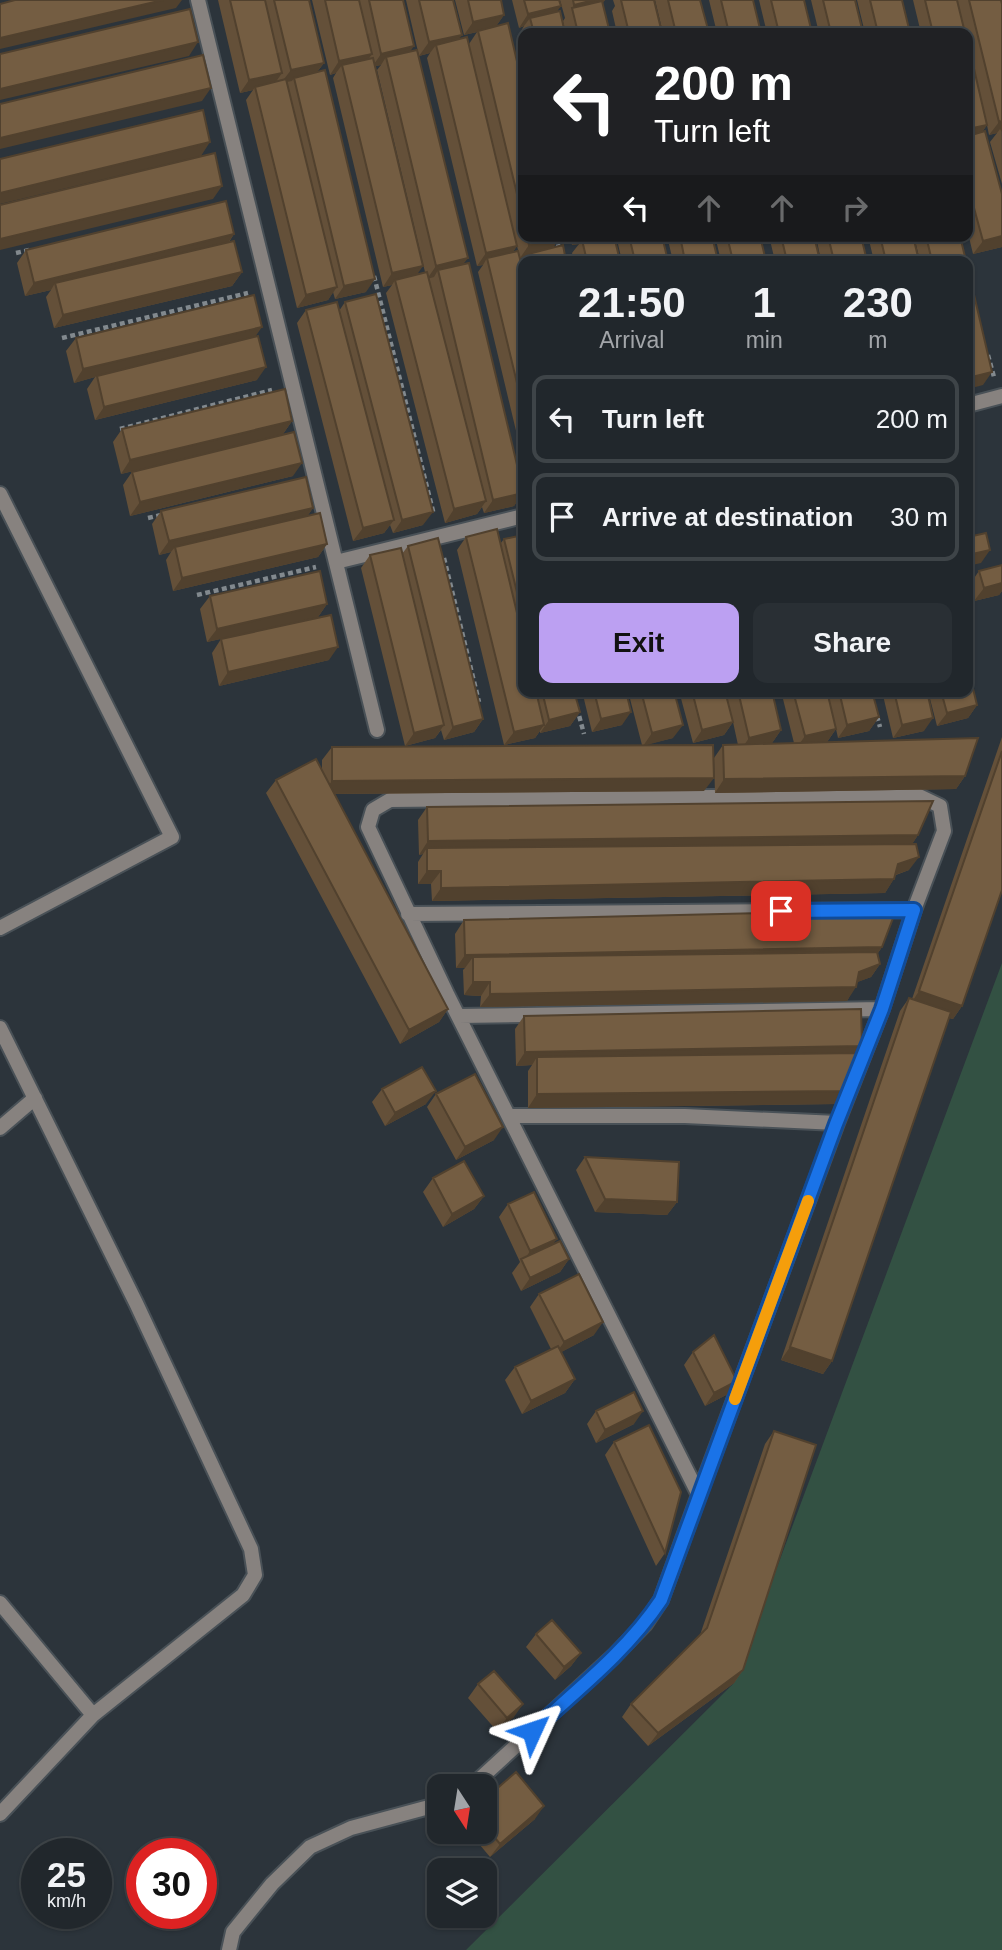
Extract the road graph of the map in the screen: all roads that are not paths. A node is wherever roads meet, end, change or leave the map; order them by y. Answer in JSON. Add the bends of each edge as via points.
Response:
{"nodes":[{"id":1,"x":198,"y":0,"type":"edge"},
{"id":2,"x":1000,"y":397,"type":"edge"},
{"id":3,"x":973,"y":404,"type":"edge"},
{"id":4,"x":0,"y":494,"type":"edge"},
{"id":5,"x":518,"y":517,"type":"edge"},
{"id":6,"x":336,"y":562,"type":"junction"},
{"id":7,"x":377,"y":730,"type":"dead end"},
{"id":8,"x":914,"y":910,"type":"junction"},
{"id":9,"x":408,"y":914,"type":"junction"},
{"id":10,"x":0,"y":928,"type":"edge"},
{"id":11,"x":882,"y":1009,"type":"junction"},
{"id":12,"x":458,"y":1016,"type":"junction"},
{"id":13,"x":0,"y":1028,"type":"edge"},
{"id":14,"x":35,"y":1098,"type":"junction"},
{"id":15,"x":509,"y":1116,"type":"junction"},
{"id":16,"x":836,"y":1124,"type":"junction"},
{"id":17,"x":0,"y":1128,"type":"edge"},
{"id":18,"x":699,"y":1495,"type":"junction"},
{"id":19,"x":0,"y":1604,"type":"edge"},
{"id":20,"x":93,"y":1714,"type":"junction"},
{"id":21,"x":485,"y":1774,"type":"edge"},
{"id":22,"x":427,"y":1808,"type":"edge"},
{"id":23,"x":0,"y":1814,"type":"edge"},
{"id":24,"x":229,"y":1950,"type":"edge"}],
"edges":[{"from":1,"to":6,"type":"street"},
{"from":2,"to":3,"type":"street"},
{"from":4,"to":10,"type":"street","via":[[172,837]]},
{"from":5,"to":6,"type":"street"},
{"from":6,"to":7,"type":"street"},
{"from":8,"to":9,"type":"street"},
{"from":8,"to":9,"type":"street","via":[[944,831],[940,806],[917,795],[390,800],[373,810],[368,827]]},
{"from":8,"to":11,"type":"street"},
{"from":9,"to":12,"type":"street"},
{"from":11,"to":12,"type":"street"},
{"from":11,"to":16,"type":"street"},
{"from":12,"to":15,"type":"street"},
{"from":13,"to":14,"type":"street"},
{"from":14,"to":17,"type":"street"},
{"from":14,"to":20,"type":"street","via":[[251,1549],[255,1574],[243,1595]]},
{"from":15,"to":16,"type":"street","via":[[685,1116]]},
{"from":15,"to":18,"type":"street"},
{"from":16,"to":18,"type":"street"},
{"from":18,"to":21,"type":"street","via":[[661,1600],[645,1625]]},
{"from":19,"to":20,"type":"street"},
{"from":20,"to":23,"type":"street"},
{"from":22,"to":24,"type":"street","via":[[351,1828],[310,1847],[233,1932]]}]}
